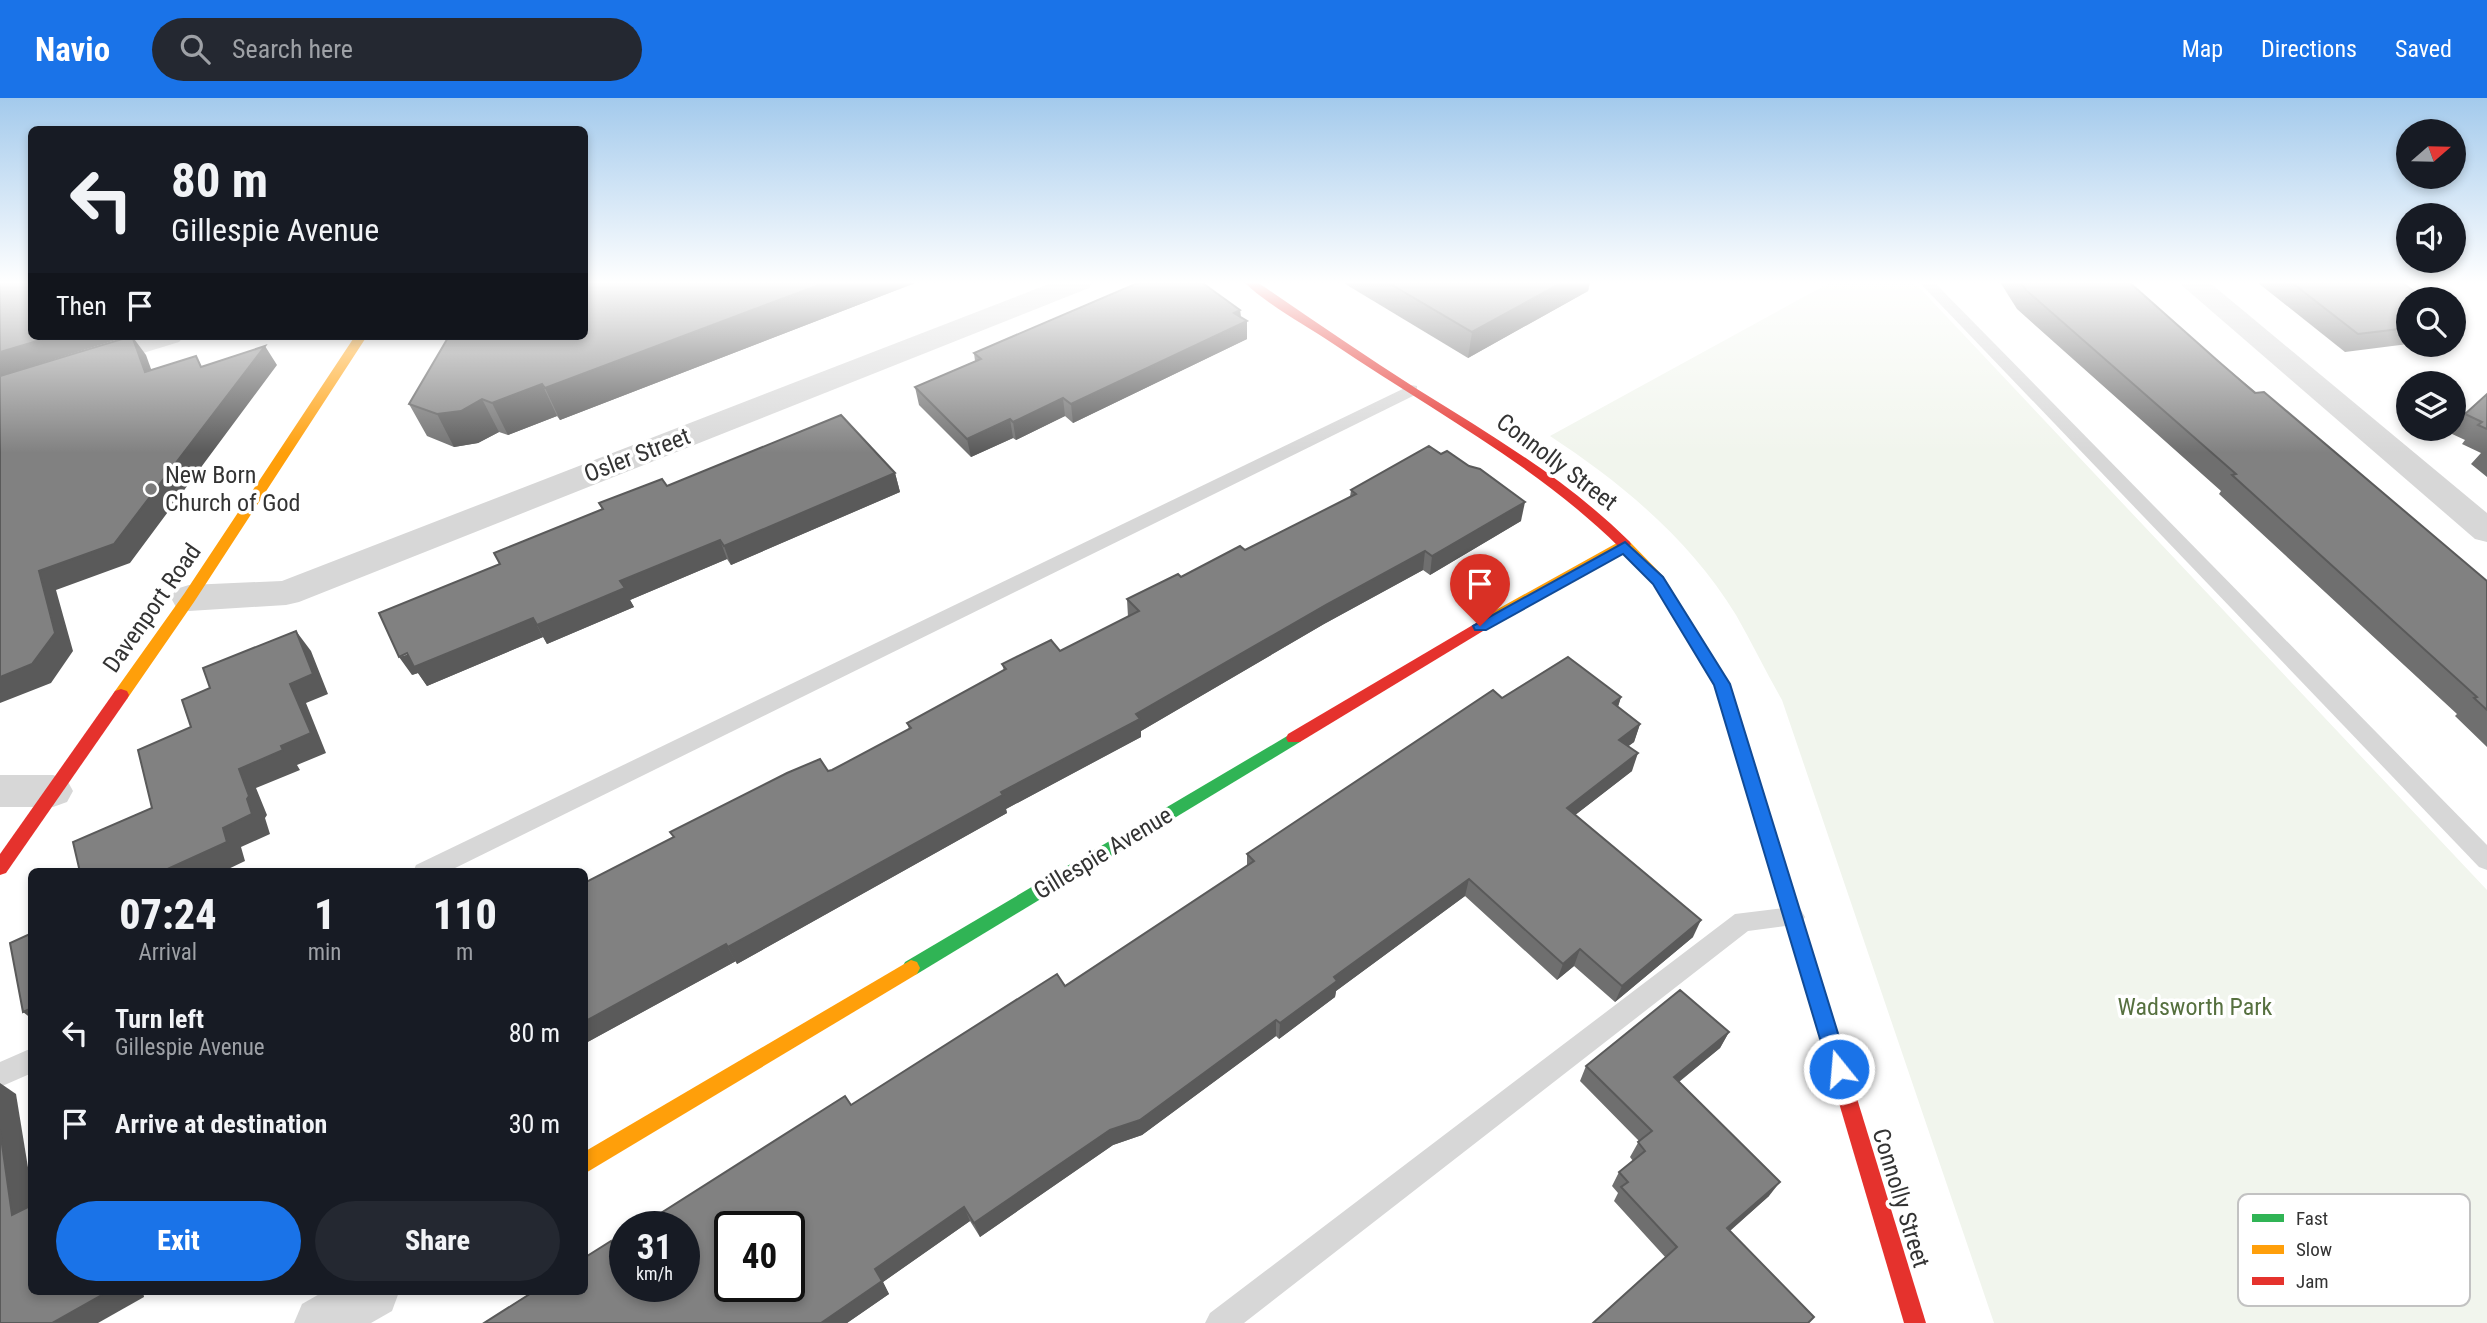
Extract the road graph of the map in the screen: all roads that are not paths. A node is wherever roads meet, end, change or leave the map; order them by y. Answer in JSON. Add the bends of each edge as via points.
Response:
{"nodes":[{"id":1,"x":933,"y":339,"type":"edge"},
{"id":2,"x":1335,"y":339,"type":"edge"},
{"id":3,"x":1981,"y":339,"type":"edge"},
{"id":4,"x":2260,"y":339,"type":"edge"},
{"id":5,"x":156,"y":340,"type":"edge"},
{"id":6,"x":358,"y":340,"type":"edge"},
{"id":7,"x":0,"y":388,"type":"edge"},
{"id":8,"x":1411,"y":390,"type":"junction"},
{"id":9,"x":2487,"y":531,"type":"edge"},
{"id":10,"x":1625,"y":547,"type":"junction"},
{"id":11,"x":189,"y":598,"type":"junction"},
{"id":12,"x":0,"y":791,"type":"edge"},
{"id":13,"x":53,"y":791,"type":"junction"},
{"id":14,"x":2487,"y":860,"type":"edge"},
{"id":15,"x":0,"y":868,"type":"edge"},
{"id":16,"x":432,"y":868,"type":"edge"},
{"id":17,"x":1793,"y":917,"type":"junction"},
{"id":18,"x":28,"y":1062,"type":"edge"},
{"id":19,"x":0,"y":1075,"type":"edge"},
{"id":20,"x":588,"y":1162,"type":"edge"},
{"id":21,"x":368,"y":1295,"type":"edge"},
{"id":22,"x":321,"y":1323,"type":"edge"},
{"id":23,"x":1220,"y":1323,"type":"edge"},
{"id":24,"x":1915,"y":1323,"type":"edge"}],
"edges":[{"from":1,"to":11,"type":"street","name":"Osler Street","via":[[286,593]]},
{"from":2,"to":8,"type":"street","name":"Connolly Street"},
{"from":3,"to":14,"type":"lane"},
{"from":4,"to":9,"type":"street"},
{"from":5,"to":7,"type":"street"},
{"from":6,"to":11,"type":"street","name":"Davenport Road"},
{"from":8,"to":10,"type":"street","name":"Connolly Street","via":[[1592,510]]},
{"from":8,"to":16,"type":"lane"},
{"from":10,"to":17,"type":"street","name":"Connolly Street","via":[[1658,580],[1722,684]]},
{"from":10,"to":20,"type":"street","name":"Gillespie Avenue","via":[[1527,598]]},
{"from":11,"to":13,"type":"street","name":"Davenport Road"},
{"from":12,"to":13,"type":"street"},
{"from":13,"to":15,"type":"street","name":"Davenport Road"},
{"from":17,"to":23,"type":"lane","via":[[1743,921]]},
{"from":17,"to":24,"type":"street","name":"Connolly Street"},
{"from":18,"to":19,"type":"lane"},
{"from":21,"to":22,"type":"street"}]}
